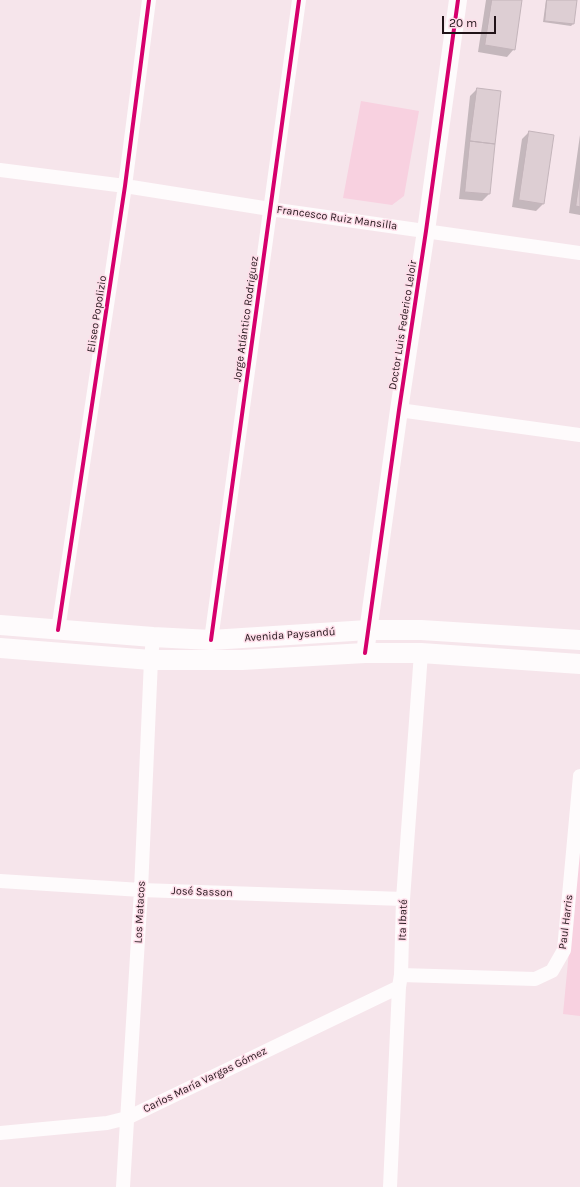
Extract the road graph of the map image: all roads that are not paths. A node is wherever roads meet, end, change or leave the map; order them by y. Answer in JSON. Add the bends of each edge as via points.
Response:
{"nodes":[{"id":1,"x":149,"y":0,"type":"edge"},
{"id":2,"x":298,"y":0,"type":"edge"},
{"id":3,"x":458,"y":0,"type":"edge"},
{"id":4,"x":0,"y":170,"type":"edge"},
{"id":5,"x":125,"y":186,"type":"junction"},
{"id":6,"x":270,"y":209,"type":"junction"},
{"id":7,"x":426,"y":230,"type":"junction"},
{"id":8,"x":580,"y":253,"type":"edge"},
{"id":9,"x":399,"y":410,"type":"junction"},
{"id":10,"x":580,"y":435,"type":"edge"},
{"id":11,"x":0,"y":625,"type":"edge"},
{"id":12,"x":58,"y":630,"type":"junction"},
{"id":13,"x":368,"y":630,"type":"junction"},
{"id":14,"x":153,"y":637,"type":"junction"},
{"id":15,"x":211,"y":640,"type":"junction"},
{"id":16,"x":580,"y":640,"type":"edge"},
{"id":17,"x":0,"y":648,"type":"edge"},
{"id":18,"x":365,"y":653,"type":"junction"},
{"id":19,"x":421,"y":653,"type":"junction"},
{"id":20,"x":151,"y":660,"type":"junction"},
{"id":21,"x":580,"y":664,"type":"edge"},
{"id":22,"x":580,"y":776,"type":"edge"},
{"id":23,"x":0,"y":881,"type":"edge"},
{"id":24,"x":141,"y":890,"type":"junction"},
{"id":25,"x":403,"y":899,"type":"junction"},
{"id":26,"x":552,"y":971,"type":"joint"},
{"id":27,"x":400,"y":981,"type":"junction"},
{"id":28,"x":128,"y":1118,"type":"junction"},
{"id":29,"x":0,"y":1133,"type":"edge"},
{"id":30,"x":123,"y":1187,"type":"edge"},
{"id":31,"x":390,"y":1187,"type":"edge"}],
"edges":[{"from":1,"to":5,"type":"street","name":"Eliseo Popolizio"},
{"from":2,"to":6,"type":"street","name":"Jorge Atlántico Rodriguez"},
{"from":3,"to":7,"type":"street","name":"Doctor Luis Federico Leloir"},
{"from":4,"to":5,"type":"street","name":"Francesco Ruiz Mansilla"},
{"from":5,"to":6,"type":"street","name":"Francesco Ruiz Mansilla"},
{"from":5,"to":12,"type":"street","name":"Eliseo Popolizio"},
{"from":6,"to":7,"type":"street","name":"Francesco Ruiz Mansilla"},
{"from":6,"to":15,"type":"street","name":"Jorge Atlántico Rodriguez"},
{"from":7,"to":8,"type":"street","name":"Francesco Ruiz Mansilla"},
{"from":7,"to":9,"type":"street","name":"Doctor Luis Federico Leloir"},
{"from":9,"to":10,"type":"street"},
{"from":9,"to":13,"type":"street","name":"Doctor Luis Federico Leloir"},
{"from":11,"to":12,"type":"main road","name":"Avenida Paysandú"},
{"from":12,"to":14,"type":"main road","name":"Avenida Paysandú"},
{"from":13,"to":15,"type":"main road","name":"Avenida Paysandú"},
{"from":13,"to":16,"type":"main road","name":"Avenida Paysandú","via":[[421,630]]},
{"from":13,"to":18,"type":"street","name":"Doctor Luis Federico Leloir"},
{"from":14,"to":15,"type":"main road","name":"Avenida Paysandú"},
{"from":14,"to":20,"type":"street","name":"Los Matacos"},
{"from":17,"to":20,"type":"main road","name":"Avenida Paysandú"},
{"from":18,"to":19,"type":"main road","name":"Avenida Paysandú"},
{"from":18,"to":20,"type":"main road","name":"Avenida Paysandú","via":[[242,660]]},
{"from":19,"to":21,"type":"main road","name":"Avenida Paysandú"},
{"from":19,"to":25,"type":"street","name":"Ita Ibaté"},
{"from":20,"to":24,"type":"street","name":"Los Matacos"},
{"from":22,"to":26,"type":"street","name":"Paul Harris","via":[[564,950]]},
{"from":23,"to":24,"type":"street","name":"José Sasson"},
{"from":24,"to":25,"type":"street","name":"José Sasson"},
{"from":24,"to":28,"type":"street","name":"Los Matacos"},
{"from":25,"to":27,"type":"street","name":"Ita Ibaté"},
{"from":26,"to":27,"type":"street","name":"Carlos María Vargas Gómez","via":[[535,979]]},
{"from":27,"to":28,"type":"street","name":"Carlos María Vargas Gómez"},
{"from":27,"to":31,"type":"street","name":"Ita Ibaté"},
{"from":28,"to":29,"type":"street","name":"Carlos María Vargas Gómez","via":[[107,1123]]},
{"from":28,"to":30,"type":"street","name":"Los Matacos"}]}
